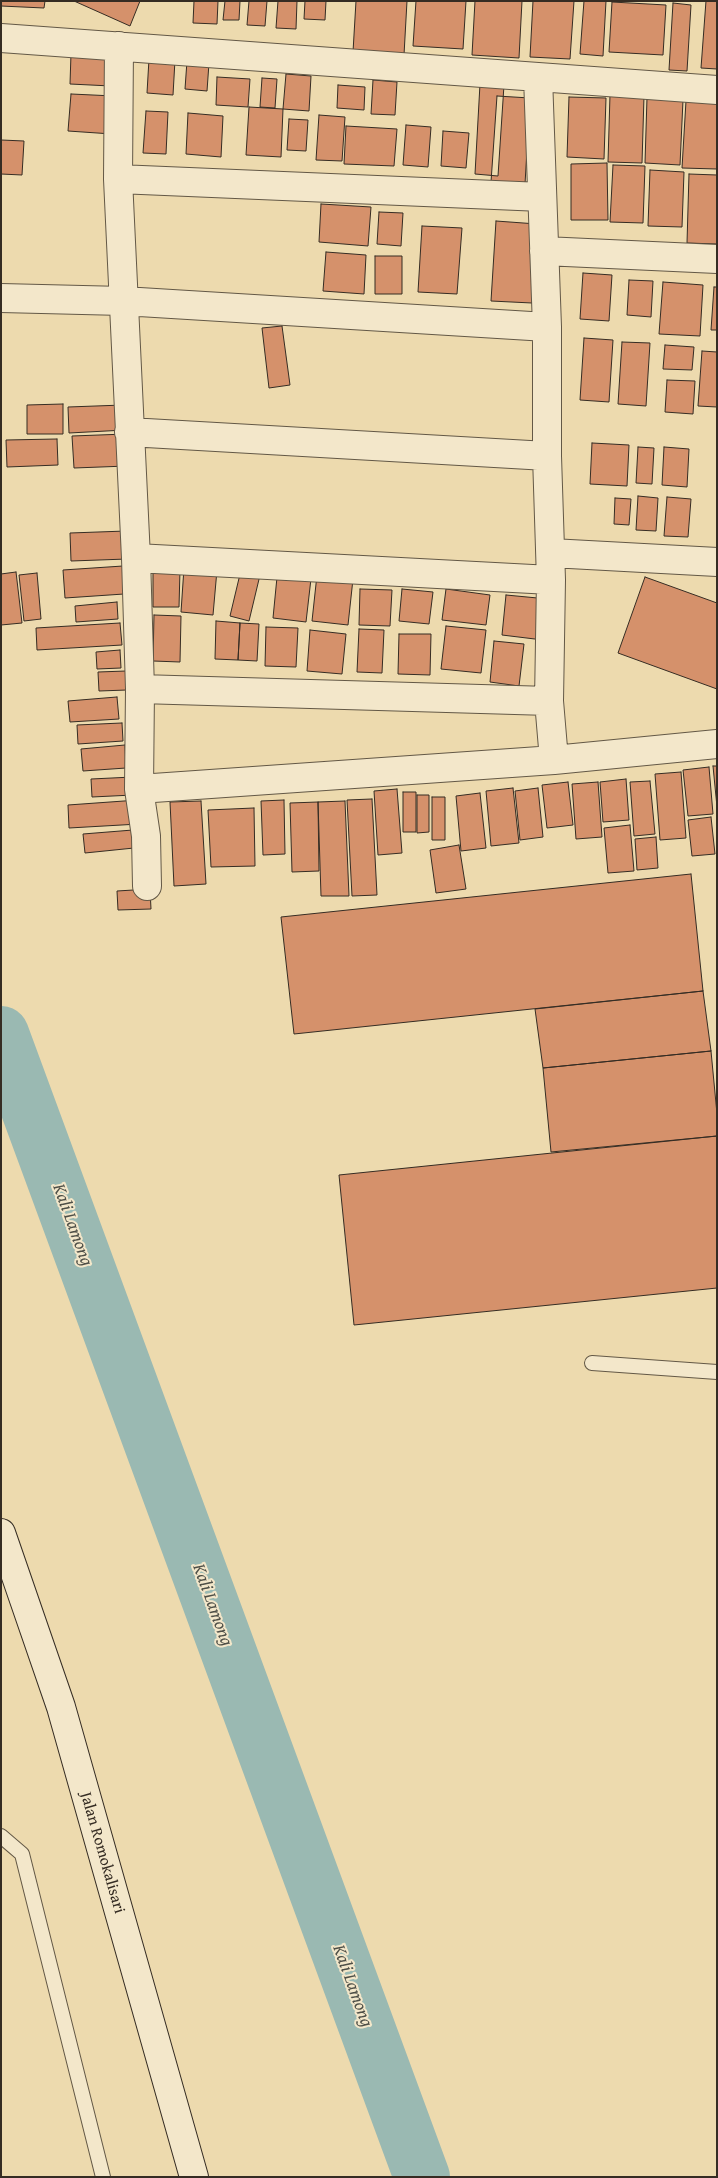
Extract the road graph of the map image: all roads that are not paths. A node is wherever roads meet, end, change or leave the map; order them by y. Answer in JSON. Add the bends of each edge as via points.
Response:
{"nodes":[{"id":1,"x":1,"y":38,"type":"edge"},
{"id":2,"x":120,"y":46,"type":"junction"},
{"id":3,"x":538,"y":77,"type":"junction"},
{"id":4,"x":717,"y":90,"type":"edge"},
{"id":5,"x":118,"y":179,"type":"junction"},
{"id":6,"x":542,"y":197,"type":"junction"},
{"id":7,"x":544,"y":251,"type":"junction"},
{"id":8,"x":717,"y":259,"type":"edge"},
{"id":9,"x":1,"y":298,"type":"edge"},
{"id":10,"x":123,"y":301,"type":"junction"},
{"id":11,"x":547,"y":327,"type":"junction"},
{"id":12,"x":129,"y":432,"type":"junction"},
{"id":13,"x":547,"y":456,"type":"junction"},
{"id":14,"x":551,"y":553,"type":"junction"},
{"id":15,"x":136,"y":558,"type":"junction"},
{"id":16,"x":717,"y":562,"type":"edge"},
{"id":17,"x":551,"y":580,"type":"junction"},
{"id":18,"x":140,"y":689,"type":"junction"},
{"id":19,"x":549,"y":701,"type":"junction"},
{"id":20,"x":717,"y":744,"type":"edge"},
{"id":21,"x":554,"y":760,"type":"junction"},
{"id":22,"x":139,"y":789,"type":"junction"},
{"id":23,"x":147,"y":886,"type":"dead end"},
{"id":24,"x":592,"y":1363,"type":"dead end"},
{"id":25,"x":717,"y":1372,"type":"edge"},
{"id":26,"x":1,"y":1533,"type":"edge"},
{"id":27,"x":1,"y":1836,"type":"edge"},
{"id":28,"x":103,"y":2177,"type":"edge"},
{"id":29,"x":194,"y":2177,"type":"edge"}],
"edges":[{"from":1,"to":2,"type":"street"},
{"from":2,"to":3,"type":"street"},
{"from":2,"to":5,"type":"street"},
{"from":3,"to":4,"type":"street"},
{"from":3,"to":6,"type":"street"},
{"from":5,"to":6,"type":"street"},
{"from":5,"to":10,"type":"street"},
{"from":6,"to":7,"type":"street"},
{"from":7,"to":8,"type":"street"},
{"from":7,"to":11,"type":"street"},
{"from":9,"to":10,"type":"street"},
{"from":10,"to":11,"type":"street"},
{"from":10,"to":12,"type":"street"},
{"from":11,"to":13,"type":"street"},
{"from":12,"to":13,"type":"street"},
{"from":12,"to":15,"type":"street"},
{"from":13,"to":14,"type":"street"},
{"from":14,"to":16,"type":"street"},
{"from":14,"to":17,"type":"street"},
{"from":15,"to":17,"type":"street"},
{"from":15,"to":18,"type":"street"},
{"from":17,"to":19,"type":"street"},
{"from":18,"to":19,"type":"street"},
{"from":18,"to":22,"type":"street"},
{"from":19,"to":21,"type":"street"},
{"from":20,"to":21,"type":"street"},
{"from":21,"to":22,"type":"street"},
{"from":22,"to":23,"type":"street","via":[[146,836]]},
{"from":24,"to":25,"type":"lane"},
{"from":26,"to":29,"type":"street","name":"Jalan Romokalisari","via":[[61,1707]]},
{"from":27,"to":28,"type":"lane","via":[[22,1854]]}]}
